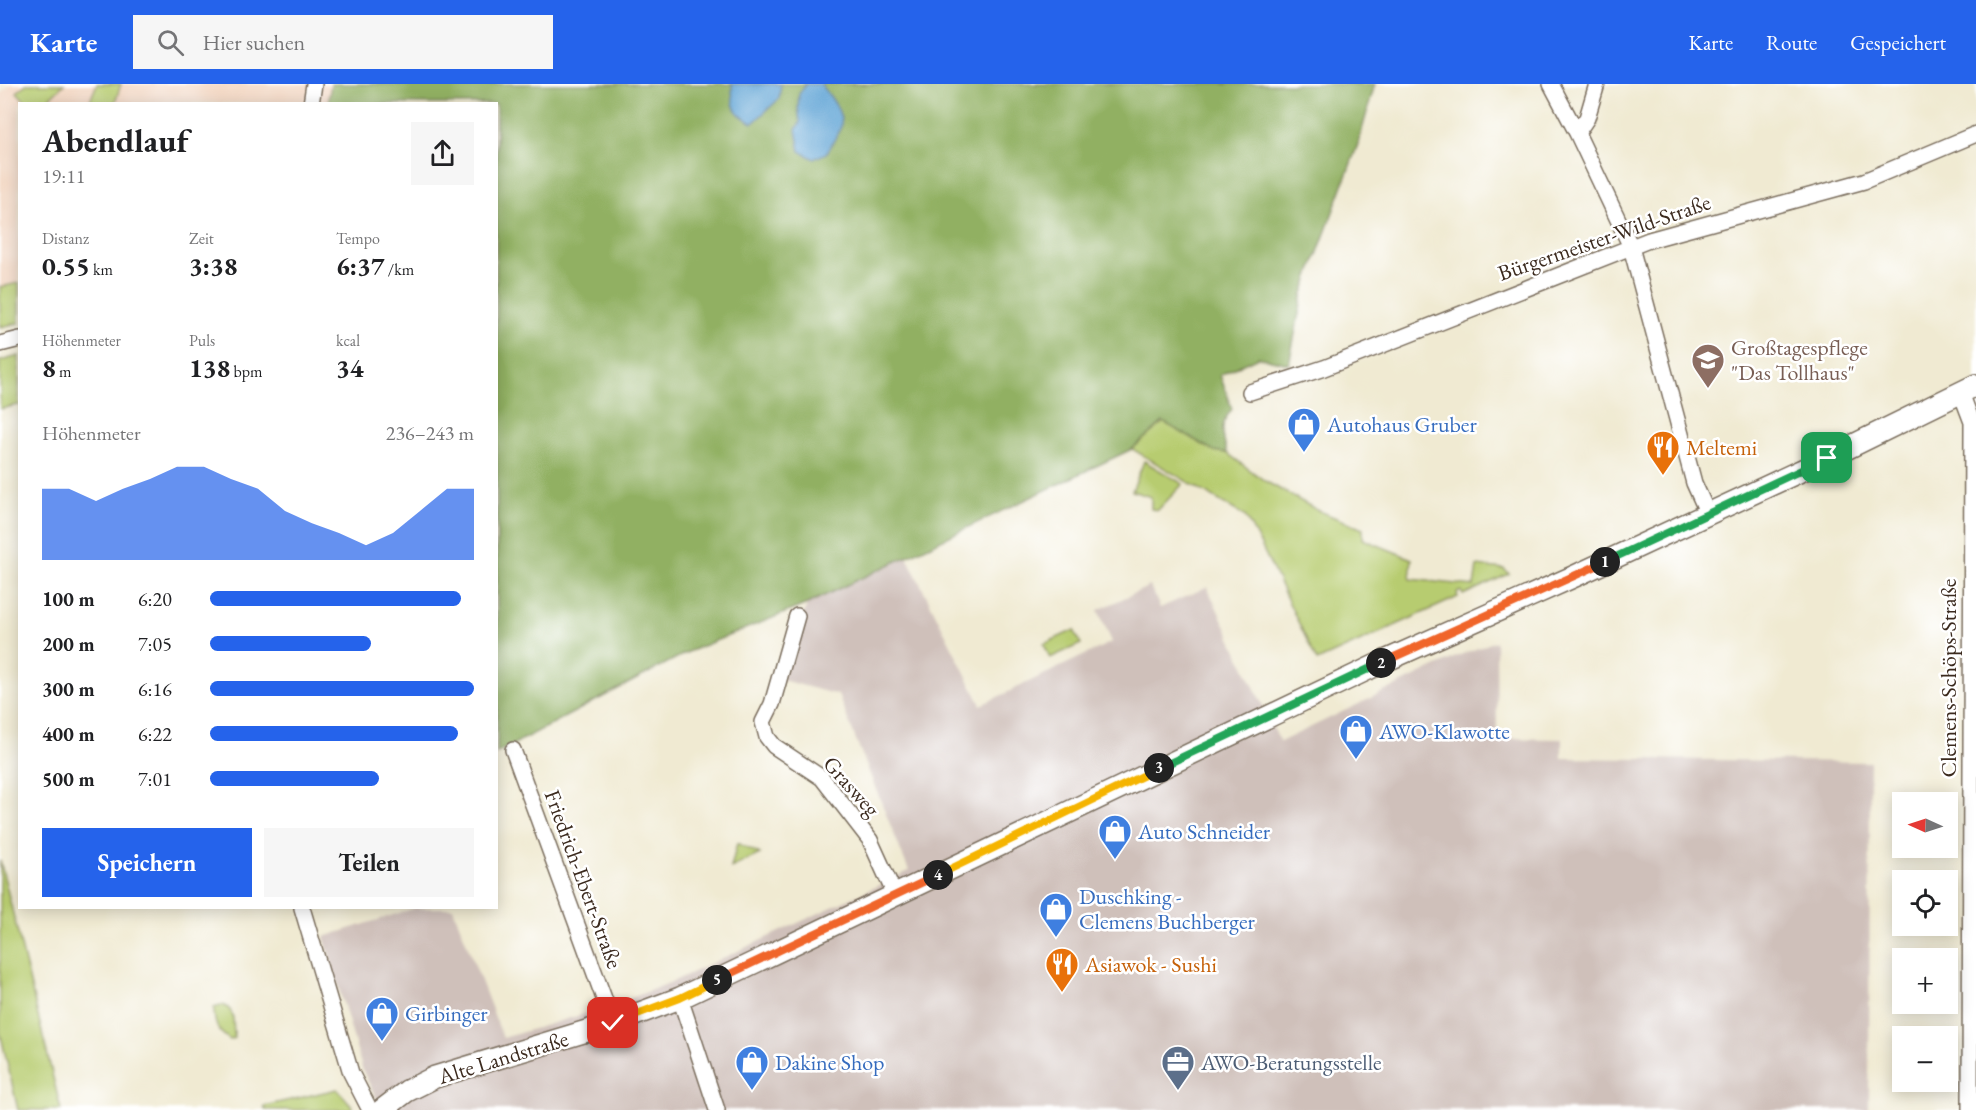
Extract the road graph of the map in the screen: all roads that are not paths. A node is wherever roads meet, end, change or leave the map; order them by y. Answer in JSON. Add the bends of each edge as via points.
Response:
{"nodes":[{"id":1,"x":314,"y":84,"type":"edge"},
{"id":2,"x":1551,"y":84,"type":"edge"},
{"id":3,"x":1597,"y":84,"type":"edge"},
{"id":4,"x":311,"y":102,"type":"edge"},
{"id":5,"x":1577,"y":133,"type":"junction"},
{"id":6,"x":1976,"y":134,"type":"edge"},
{"id":7,"x":1631,"y":247,"type":"junction"},
{"id":8,"x":18,"y":340,"type":"edge"},
{"id":9,"x":0,"y":344,"type":"edge"},
{"id":10,"x":1968,"y":389,"type":"edge"},
{"id":11,"x":1250,"y":392,"type":"dead end"},
{"id":12,"x":1708,"y":514,"type":"junction"},
{"id":13,"x":797,"y":616,"type":"dead end"},
{"id":14,"x":513,"y":750,"type":"dead end"},
{"id":15,"x":895,"y":895,"type":"junction"},
{"id":16,"x":302,"y":909,"type":"edge"},
{"id":17,"x":680,"y":998,"type":"junction"},
{"id":18,"x":613,"y":1023,"type":"junction"},
{"id":19,"x":370,"y":1110,"type":"edge"},
{"id":20,"x":382,"y":1110,"type":"edge"},
{"id":21,"x":717,"y":1110,"type":"edge"},
{"id":22,"x":1970,"y":1110,"type":"edge"}],
"edges":[{"from":1,"to":4,"type":"street"},
{"from":2,"to":5,"type":"street"},
{"from":3,"to":5,"type":"street","via":[[1587,118]]},
{"from":5,"to":7,"type":"street"},
{"from":6,"to":7,"type":"street","name":"Bürgermeister-Wild-Straße","via":[[1864,181]]},
{"from":7,"to":11,"type":"street","name":"Bürgermeister-Wild-Straße","via":[[1324,368]]},
{"from":7,"to":12,"type":"street","via":[[1694,483]]},
{"from":8,"to":9,"type":"street"},
{"from":10,"to":12,"type":"main road","name":"Alte Landstraße"},
{"from":10,"to":22,"type":"street","name":"Clemens-Schöps-Straße","via":[[1972,422]]},
{"from":12,"to":15,"type":"main road","name":"Alte Landstraße","via":[[1411,649]]},
{"from":13,"to":15,"type":"street","name":"Grasweg","via":[[772,704],[763,722],[767,737],[774,746],[822,778],[870,840]]},
{"from":14,"to":18,"type":"street","name":"Friedrich-Ebert-Straße"},
{"from":15,"to":17,"type":"main road","name":"Alte Landstraße"},
{"from":16,"to":19,"type":"street","via":[[351,1073]]},
{"from":17,"to":18,"type":"main road","name":"Alte Landstraße"},
{"from":17,"to":21,"type":"street"},
{"from":18,"to":20,"type":"main road","name":"Alte Landstraße","via":[[435,1077]]}]}
